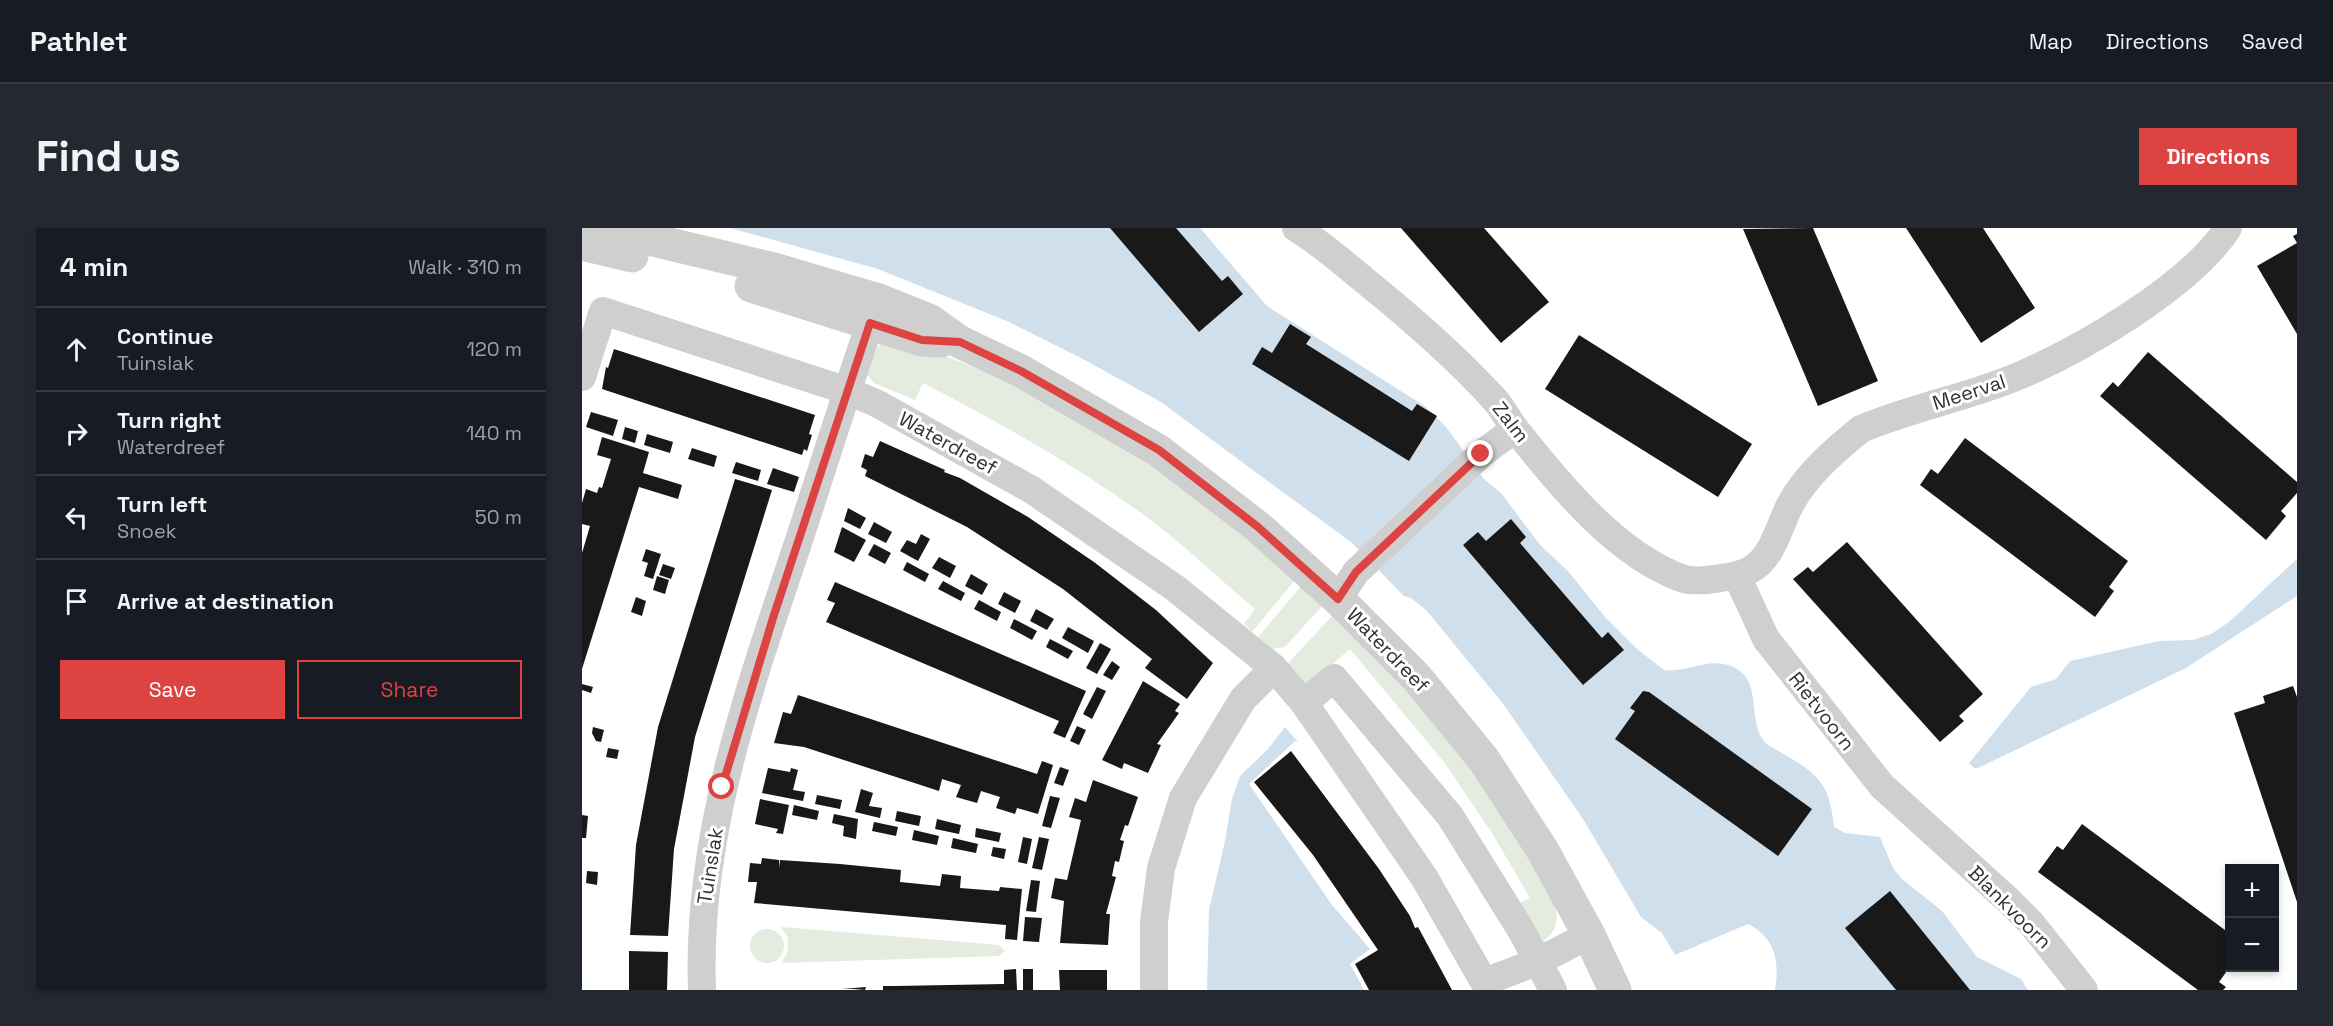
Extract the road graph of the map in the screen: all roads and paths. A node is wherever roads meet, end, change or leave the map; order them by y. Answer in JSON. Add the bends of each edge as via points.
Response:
{"nodes":[{"id":1,"x":603,"y":228,"type":"edge"},
{"id":2,"x":1296,"y":228,"type":"edge"},
{"id":3,"x":2228,"y":228,"type":"edge"},
{"id":4,"x":582,"y":244,"type":"edge"},
{"id":5,"x":875,"y":312,"type":"junction"},
{"id":6,"x":582,"y":377,"type":"edge"},
{"id":7,"x":848,"y":391,"type":"junction"},
{"id":8,"x":1515,"y":429,"type":"junction"},
{"id":9,"x":1737,"y":576,"type":"junction"},
{"id":10,"x":1338,"y":599,"type":"junction"},
{"id":11,"x":1274,"y":668,"type":"junction"},
{"id":12,"x":1304,"y":703,"type":"junction"},
{"id":13,"x":1930,"y":831,"type":"joint"},
{"id":14,"x":1589,"y":935,"type":"junction"},
{"id":15,"x":1537,"y":962,"type":"junction"},
{"id":16,"x":1487,"y":986,"type":"edge"},
{"id":17,"x":702,"y":990,"type":"edge"},
{"id":18,"x":1154,"y":990,"type":"edge"},
{"id":19,"x":1553,"y":990,"type":"edge"},
{"id":20,"x":1615,"y":990,"type":"edge"},
{"id":21,"x":2084,"y":990,"type":"edge"}],
"edges":[{"from":1,"to":5,"type":"street","name":"Waterdreef","via":[[774,269]]},
{"from":2,"to":8,"type":"street","name":"Zalm","via":[[1414,320],[1496,401]]},
{"from":3,"to":9,"type":"street","name":"Meerval","via":[[2193,268],[2098,334],[2022,375],[1861,429],[1803,487],[1779,534],[1754,568]]},
{"from":4,"to":5,"type":"street","name":"Waterdreef"},
{"from":5,"to":7,"type":"street","name":"Tuinslak"},
{"from":5,"to":10,"type":"street","name":"Waterdreef","via":[[929,320],[960,342],[1021,371],[1159,450],[1258,527]]},
{"from":6,"to":7,"type":"street","name":"Waterdreef","via":[[603,311]]},
{"from":7,"to":11,"type":"street","name":"Waterdreef","via":[[1032,490],[1175,588]]},
{"from":7,"to":17,"type":"street","name":"Tuinslak","via":[[722,787],[703,914]]},
{"from":8,"to":9,"type":"street","name":"Zalm","via":[[1586,510],[1640,558],[1686,580]]},
{"from":8,"to":10,"type":"street","via":[[1481,454],[1356,572]]},
{"from":9,"to":13,"type":"street","name":"Rietvoorn","via":[[1766,639],[1882,786]]},
{"from":10,"to":14,"type":"street","name":"Waterdreef","via":[[1417,678],[1484,760],[1543,851]]},
{"from":11,"to":12,"type":"street","name":"Waterdreef"},
{"from":11,"to":18,"type":"street","via":[[1243,699],[1183,798],[1161,868],[1154,921]]},
{"from":12,"to":15,"type":"street","via":[[1334,678],[1450,816]]},
{"from":12,"to":16,"type":"street","name":"Waterdreef","via":[[1424,877]]},
{"from":13,"to":21,"type":"street","name":"Blankvoorn","via":[[2031,923]]},
{"from":14,"to":15,"type":"street","name":"Waterdreef"},
{"from":14,"to":20,"type":"street","name":"Waterdreef"},
{"from":15,"to":16,"type":"street","name":"Waterdreef"},
{"from":15,"to":19,"type":"street"}]}
